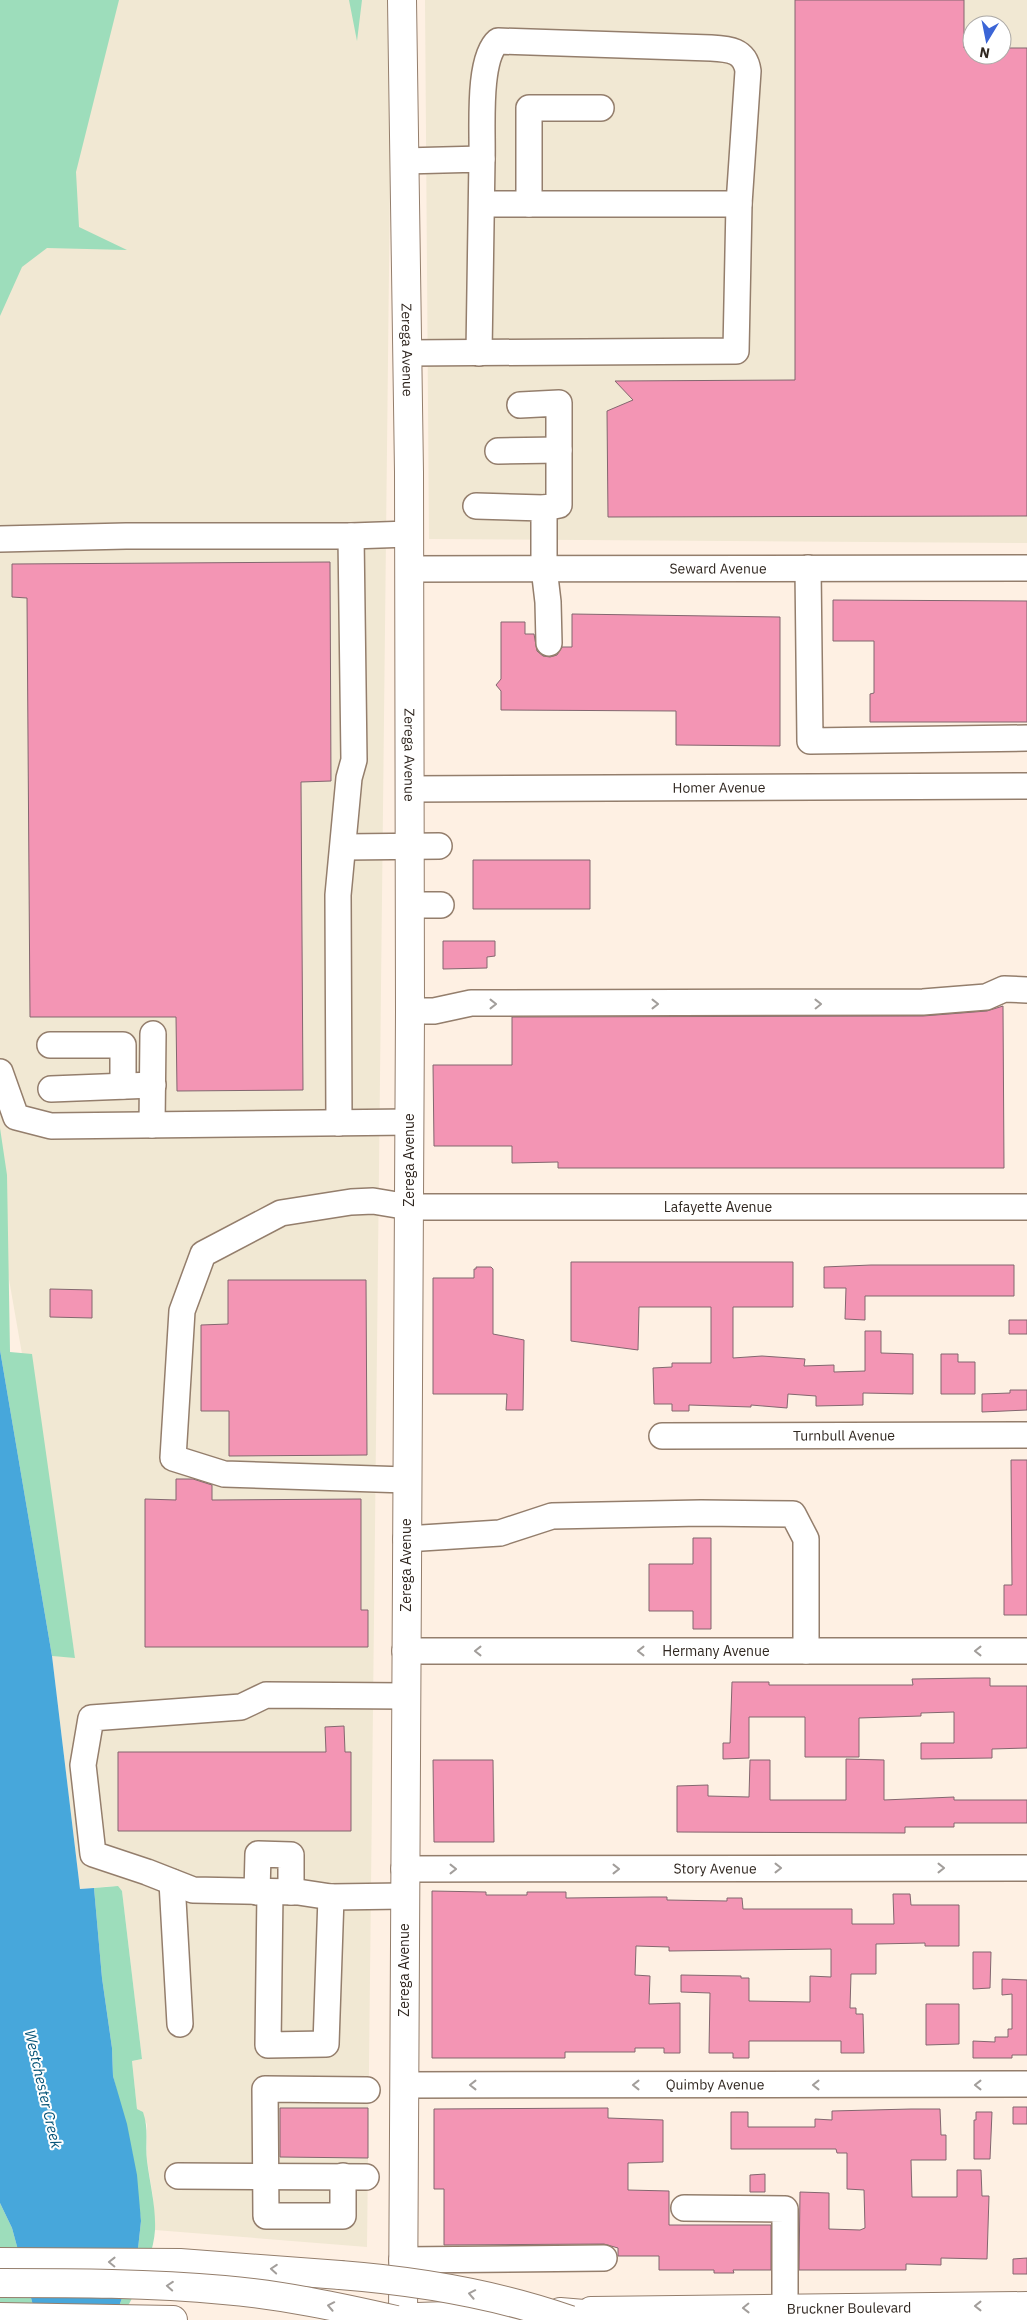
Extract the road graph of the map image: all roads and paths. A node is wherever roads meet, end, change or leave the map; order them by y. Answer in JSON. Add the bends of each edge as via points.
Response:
{"nodes":[{"id":1,"x":402,"y":0,"type":"edge"},
{"id":2,"x":600,"y":108,"type":"dead end"},
{"id":3,"x":482,"y":159,"type":"junction"},
{"id":4,"x":404,"y":160,"type":"junction"},
{"id":5,"x":482,"y":204,"type":"junction"},
{"id":6,"x":529,"y":204,"type":"junction"},
{"id":7,"x":739,"y":204,"type":"junction"},
{"id":8,"x":406,"y":353,"type":"junction"},
{"id":9,"x":479,"y":353,"type":"junction"},
{"id":10,"x":520,"y":405,"type":"dead end"},
{"id":11,"x":559,"y":450,"type":"junction"},
{"id":12,"x":498,"y":451,"type":"dead end"},
{"id":13,"x":476,"y":506,"type":"dead end"},
{"id":14,"x":544,"y":508,"type":"junction"},
{"id":15,"x":409,"y":534,"type":"junction"},
{"id":16,"x":351,"y":536,"type":"junction"},
{"id":17,"x":0,"y":540,"type":"edge"},
{"id":18,"x":544,"y":568,"type":"junction"},
{"id":19,"x":808,"y":568,"type":"junction"},
{"id":20,"x":1027,"y":568,"type":"edge"},
{"id":21,"x":409,"y":569,"type":"junction"},
{"id":22,"x":549,"y":643,"type":"dead end"},
{"id":23,"x":1027,"y":738,"type":"edge"},
{"id":24,"x":1027,"y":786,"type":"edge"},
{"id":25,"x":410,"y":789,"type":"junction"},
{"id":26,"x":409,"y":846,"type":"junction"},
{"id":27,"x":439,"y":846,"type":"dead end"},
{"id":28,"x":344,"y":847,"type":"junction"},
{"id":29,"x":410,"y":905,"type":"junction"},
{"id":30,"x":441,"y":905,"type":"dead end"},
{"id":31,"x":1027,"y":990,"type":"edge"},
{"id":32,"x":410,"y":1011,"type":"junction"},
{"id":33,"x":153,"y":1034,"type":"dead end"},
{"id":34,"x":50,"y":1045,"type":"dead end"},
{"id":35,"x":0,"y":1072,"type":"edge"},
{"id":36,"x":153,"y":1085,"type":"junction"},
{"id":37,"x":123,"y":1086,"type":"junction"},
{"id":38,"x":51,"y":1089,"type":"dead end"},
{"id":39,"x":410,"y":1122,"type":"junction"},
{"id":40,"x":339,"y":1123,"type":"junction"},
{"id":41,"x":152,"y":1125,"type":"junction"},
{"id":42,"x":409,"y":1207,"type":"junction"},
{"id":43,"x":1027,"y":1207,"type":"edge"},
{"id":44,"x":1027,"y":1435,"type":"edge"},
{"id":45,"x":662,"y":1436,"type":"dead end"},
{"id":46,"x":406,"y":1480,"type":"junction"},
{"id":47,"x":406,"y":1539,"type":"junction"},
{"id":48,"x":406,"y":1651,"type":"junction"},
{"id":49,"x":806,"y":1651,"type":"junction"},
{"id":50,"x":1027,"y":1651,"type":"edge"},
{"id":51,"x":405,"y":1696,"type":"junction"},
{"id":52,"x":1027,"y":1868,"type":"edge"},
{"id":53,"x":404,"y":1869,"type":"junction"},
{"id":54,"x":172,"y":1882,"type":"junction"},
{"id":55,"x":272,"y":1892,"type":"junction"},
{"id":56,"x":404,"y":1896,"type":"junction"},
{"id":57,"x":331,"y":1898,"type":"junction"},
{"id":58,"x":180,"y":2024,"type":"dead end"},
{"id":59,"x":1027,"y":2084,"type":"edge"},
{"id":60,"x":388,"y":2089,"type":"junction"},
{"id":61,"x":178,"y":2176,"type":"dead end"},
{"id":62,"x":266,"y":2176,"type":"junction"},
{"id":63,"x":373,"y":2177,"type":"junction"},
{"id":64,"x":684,"y":2208,"type":"dead end"},
{"id":65,"x":604,"y":2258,"type":"dead end"},
{"id":66,"x":402,"y":2260,"type":"junction"},
{"id":67,"x":0,"y":2262,"type":"edge"},
{"id":68,"x":0,"y":2283,"type":"edge"},
{"id":69,"x":1027,"y":2306,"type":"edge"},
{"id":70,"x":785,"y":2308,"type":"junction"},
{"id":71,"x":565,"y":2316,"type":"edge"},
{"id":72,"x":0,"y":2318,"type":"edge"},
{"id":73,"x":401,"y":2319,"type":"edge"},
{"id":74,"x":174,"y":2320,"type":"edge"},
{"id":75,"x":370,"y":2320,"type":"edge"},
{"id":76,"x":618,"y":2320,"type":"edge"}],
"edges":[{"from":1,"to":4,"type":"main road","name":"Zerega Avenue"},
{"from":2,"to":6,"type":"street","via":[[530,108]]},
{"from":3,"to":4,"type":"street"},
{"from":3,"to":5,"type":"street"},
{"from":3,"to":7,"type":"street","via":[[486,62],[492,46],[498,41],[732,50],[743,57],[748,71]]},
{"from":4,"to":8,"type":"main road","name":"Zerega Avenue"},
{"from":5,"to":6,"type":"street"},
{"from":5,"to":9,"type":"street"},
{"from":6,"to":7,"type":"street"},
{"from":7,"to":9,"type":"street","via":[[736,351]]},
{"from":8,"to":9,"type":"street"},
{"from":8,"to":15,"type":"main road","name":"Zerega Avenue"},
{"from":10,"to":11,"type":"street","via":[[559,403]]},
{"from":11,"to":12,"type":"street"},
{"from":11,"to":14,"type":"street","via":[[558,505]]},
{"from":13,"to":14,"type":"street"},
{"from":14,"to":18,"type":"street"},
{"from":15,"to":16,"type":"street"},
{"from":15,"to":21,"type":"main road","name":"Zerega Avenue"},
{"from":16,"to":17,"type":"street","via":[[126,536]]},
{"from":16,"to":28,"type":"street","via":[[354,760],[349,778]]},
{"from":18,"to":19,"type":"street","name":"Seward Avenue"},
{"from":18,"to":21,"type":"street","name":"Seward Avenue"},
{"from":18,"to":22,"type":"street"},
{"from":19,"to":20,"type":"street","name":"Seward Avenue"},
{"from":19,"to":23,"type":"street","via":[[810,741]]},
{"from":21,"to":25,"type":"main road","name":"Zerega Avenue"},
{"from":24,"to":25,"type":"street","name":"Homer Avenue"},
{"from":25,"to":26,"type":"main road","name":"Zerega Avenue"},
{"from":26,"to":27,"type":"street"},
{"from":26,"to":28,"type":"street"},
{"from":26,"to":29,"type":"main road","name":"Zerega Avenue"},
{"from":28,"to":40,"type":"street","via":[[338,895]]},
{"from":29,"to":30,"type":"street"},
{"from":29,"to":32,"type":"main road","name":"Zerega Avenue"},
{"from":32,"to":31,"type":"street","one_way":true,"via":[[445,1010],[471,1003],[923,1002],[986,997],[1004,989]]},
{"from":32,"to":39,"type":"main road","name":"Zerega Avenue"},
{"from":33,"to":36,"type":"street"},
{"from":34,"to":37,"type":"street","via":[[123,1045]]},
{"from":35,"to":41,"type":"street","via":[[16,1117],[51,1126]]},
{"from":36,"to":37,"type":"street"},
{"from":36,"to":41,"type":"street"},
{"from":37,"to":38,"type":"street"},
{"from":39,"to":40,"type":"street"},
{"from":39,"to":42,"type":"main road","name":"Zerega Avenue"},
{"from":40,"to":41,"type":"street"},
{"from":42,"to":43,"type":"street","name":"Lafayette Avenue"},
{"from":42,"to":46,"type":"main road","name":"Zerega Avenue"},
{"from":42,"to":46,"type":"street","name":"Lafayette Avenue","via":[[373,1201],[351,1202],[281,1213],[203,1254],[182,1311],[174,1458],[224,1474]]},
{"from":44,"to":45,"type":"street","name":"Turnbull Avenue"},
{"from":46,"to":47,"type":"main road","name":"Zerega Avenue"},
{"from":47,"to":48,"type":"main road","name":"Zerega Avenue"},
{"from":47,"to":49,"type":"street","via":[[500,1533],[552,1516],[793,1514],[806,1539]]},
{"from":49,"to":48,"type":"street","name":"Hermany Avenue","one_way":true},
{"from":48,"to":51,"type":"main road","name":"Zerega Avenue"},
{"from":50,"to":49,"type":"street","name":"Hermany Avenue","one_way":true},
{"from":51,"to":53,"type":"main road","name":"Zerega Avenue"},
{"from":51,"to":54,"type":"street","via":[[266,1695],[241,1707],[90,1718],[83,1765],[93,1854]]},
{"from":53,"to":52,"type":"street","name":"Story Avenue","one_way":true},
{"from":53,"to":56,"type":"main road","name":"Zerega Avenue"},
{"from":54,"to":55,"type":"street","via":[[193,1890]]},
{"from":54,"to":58,"type":"street"},
{"from":55,"to":57,"type":"street"},
{"from":55,"to":57,"type":"street","via":[[268,2044],[326,2044]]},
{"from":56,"to":57,"type":"street"},
{"from":56,"to":60,"type":"main road","name":"Zerega Avenue"},
{"from":59,"to":60,"type":"street","name":"Quimby Avenue","one_way":true},
{"from":60,"to":62,"type":"street","name":"Quimby Avenue","via":[[265,2089]]},
{"from":60,"to":63,"type":"main road","name":"Zerega Avenue"},
{"from":61,"to":62,"type":"street"},
{"from":62,"to":63,"type":"street"},
{"from":62,"to":63,"type":"street","via":[[266,2216],[343,2216]]},
{"from":63,"to":66,"type":"main road","name":"Zerega Avenue"},
{"from":64,"to":70,"type":"street","via":[[785,2209]]},
{"from":65,"to":66,"type":"street"},
{"from":66,"to":73,"type":"main road","name":"Zerega Avenue"},
{"from":71,"to":67,"type":"main road","one_way":true,"bridge":true,"via":[[479,2295],[357,2276],[194,2264]]},
{"from":73,"to":68,"type":"main road","one_way":true,"bridge":true,"via":[[217,2289],[128,2284]]},
{"from":69,"to":70,"type":"main road","name":"Bruckner Boulevard","one_way":true},
{"from":70,"to":71,"type":"main road","name":"Bruckner Boulevard","one_way":true},
{"from":71,"to":73,"type":"main road","name":"Bruckner Boulevard"},
{"from":71,"to":76,"type":"main road","via":[[590,2314]]},
{"from":72,"to":74,"type":"main road"},
{"from":73,"to":75,"type":"main road","name":"Bruckner Boulevard"}]}
